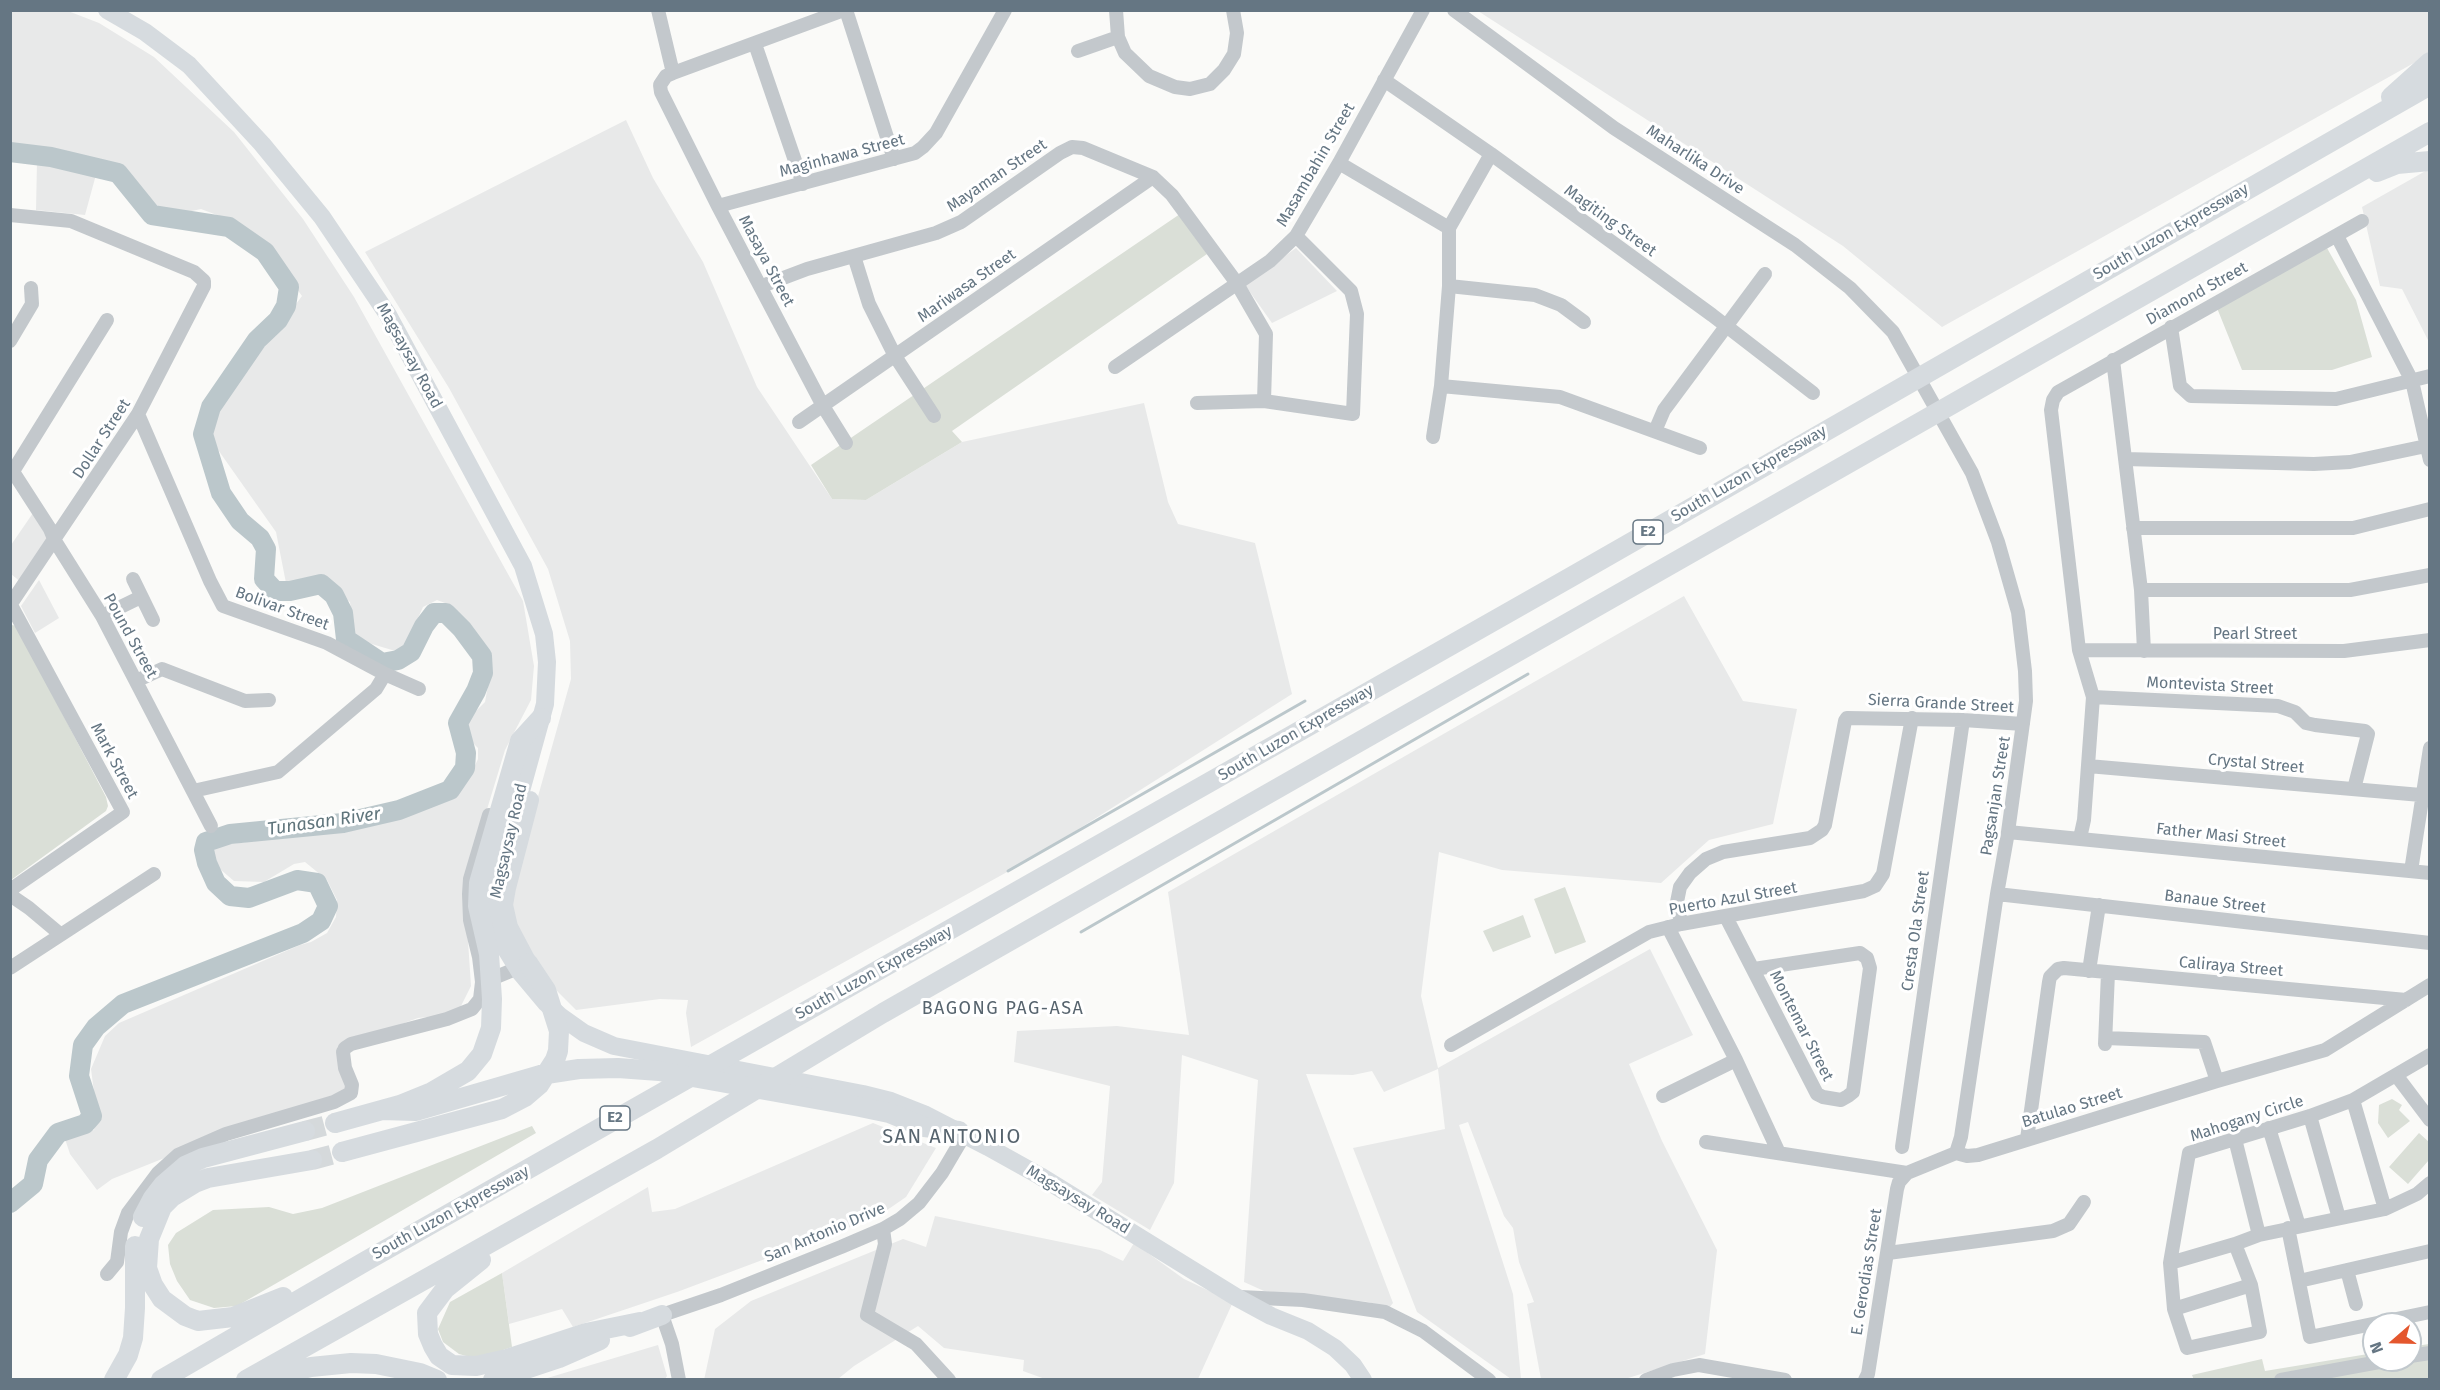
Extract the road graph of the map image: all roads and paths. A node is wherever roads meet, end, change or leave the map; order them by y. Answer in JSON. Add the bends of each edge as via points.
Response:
{"nodes":[{"id":1,"x":107,"y":10,"type":"edge"},
{"id":2,"x":658,"y":10,"type":"edge"},
{"id":3,"x":845,"y":10,"type":"edge"},
{"id":4,"x":1005,"y":10,"type":"edge"},
{"id":5,"x":1116,"y":10,"type":"edge"},
{"id":6,"x":1233,"y":10,"type":"edge"},
{"id":7,"x":1423,"y":10,"type":"edge"},
{"id":8,"x":1454,"y":10,"type":"edge"},
{"id":9,"x":1118,"y":36,"type":"junction"},
{"id":10,"x":755,"y":44,"type":"junction"},
{"id":11,"x":1078,"y":51,"type":"dead end"},
{"id":12,"x":2430,"y":62,"type":"edge"},
{"id":13,"x":673,"y":73,"type":"junction"},
{"id":14,"x":1384,"y":80,"type":"junction"},
{"id":15,"x":2430,"y":85,"type":"edge"},
{"id":16,"x":2430,"y":132,"type":"edge"},
{"id":17,"x":2337,"y":136,"type":"junction"},
{"id":18,"x":1491,"y":154,"type":"junction"},
{"id":19,"x":894,"y":159,"type":"junction"},
{"id":20,"x":2430,"y":161,"type":"edge"},
{"id":21,"x":1339,"y":163,"type":"junction"},
{"id":22,"x":1153,"y":177,"type":"junction"},
{"id":23,"x":803,"y":184,"type":"junction"},
{"id":24,"x":2311,"y":198,"type":"junction"},
{"id":25,"x":718,"y":206,"type":"junction"},
{"id":26,"x":10,"y":215,"type":"edge"},
{"id":27,"x":2362,"y":221,"type":"dead end"},
{"id":28,"x":1449,"y":228,"type":"junction"},
{"id":29,"x":1296,"y":236,"type":"junction"},
{"id":30,"x":2337,"y":236,"type":"junction"},
{"id":31,"x":854,"y":256,"type":"junction"},
{"id":32,"x":1765,"y":274,"type":"dead end"},
{"id":33,"x":1236,"y":282,"type":"junction"},
{"id":34,"x":762,"y":286,"type":"junction"},
{"id":35,"x":1449,"y":286,"type":"junction"},
{"id":36,"x":31,"y":288,"type":"dead end"},
{"id":37,"x":107,"y":320,"type":"dead end"},
{"id":38,"x":1584,"y":322,"type":"dead end"},
{"id":39,"x":1725,"y":327,"type":"junction"},
{"id":40,"x":2171,"y":327,"type":"junction"},
{"id":41,"x":10,"y":341,"type":"edge"},
{"id":42,"x":895,"y":356,"type":"junction"},
{"id":43,"x":2113,"y":360,"type":"junction"},
{"id":44,"x":1115,"y":367,"type":"dead end"},
{"id":45,"x":2430,"y":376,"type":"edge"},
{"id":46,"x":2412,"y":381,"type":"junction"},
{"id":47,"x":1441,"y":386,"type":"junction"},
{"id":48,"x":1813,"y":393,"type":"dead end"},
{"id":49,"x":1264,"y":401,"type":"junction"},
{"id":50,"x":1197,"y":403,"type":"dead end"},
{"id":51,"x":823,"y":406,"type":"junction"},
{"id":52,"x":138,"y":414,"type":"junction"},
{"id":53,"x":934,"y":416,"type":"dead end"},
{"id":54,"x":799,"y":422,"type":"dead end"},
{"id":55,"x":1655,"y":431,"type":"junction"},
{"id":56,"x":1433,"y":437,"type":"dead end"},
{"id":57,"x":846,"y":443,"type":"dead end"},
{"id":58,"x":1700,"y":448,"type":"dead end"},
{"id":59,"x":1961,"y":451,"type":"joint"},
{"id":60,"x":2428,"y":453,"type":"edge"},
{"id":61,"x":2125,"y":459,"type":"junction"},
{"id":62,"x":11,"y":471,"type":"edge"},
{"id":63,"x":2430,"y":509,"type":"edge"},
{"id":64,"x":2133,"y":528,"type":"junction"},
{"id":65,"x":55,"y":542,"type":"junction"},
{"id":66,"x":2430,"y":575,"type":"edge"},
{"id":67,"x":133,"y":579,"type":"dead end"},
{"id":68,"x":2141,"y":590,"type":"junction"},
{"id":69,"x":141,"y":597,"type":"junction"},
{"id":70,"x":11,"y":605,"type":"edge"},
{"id":71,"x":102,"y":616,"type":"junction"},
{"id":72,"x":153,"y":620,"type":"dead end"},
{"id":73,"x":2430,"y":640,"type":"edge"},
{"id":74,"x":2079,"y":650,"type":"junction"},
{"id":75,"x":2144,"y":651,"type":"junction"},
{"id":76,"x":385,"y":674,"type":"junction"},
{"id":77,"x":136,"y":681,"type":"junction"},
{"id":78,"x":419,"y":689,"type":"dead end"},
{"id":79,"x":2093,"y":697,"type":"junction"},
{"id":80,"x":269,"y":700,"type":"dead end"},
{"id":81,"x":543,"y":711,"type":"junction"},
{"id":82,"x":1912,"y":718,"type":"junction"},
{"id":83,"x":1963,"y":720,"type":"junction"},
{"id":84,"x":2023,"y":724,"type":"junction"},
{"id":85,"x":2430,"y":748,"type":"edge"},
{"id":86,"x":2088,"y":766,"type":"junction"},
{"id":87,"x":2354,"y":789,"type":"junction"},
{"id":88,"x":193,"y":791,"type":"junction"},
{"id":89,"x":2421,"y":795,"type":"junction"},
{"id":90,"x":211,"y":826,"type":"dead end"},
{"id":91,"x":2008,"y":832,"type":"junction"},
{"id":92,"x":2080,"y":838,"type":"junction"},
{"id":93,"x":2411,"y":871,"type":"junction"},
{"id":94,"x":2430,"y":873,"type":"edge"},
{"id":95,"x":154,"y":874,"type":"dead end"},
{"id":96,"x":10,"y":890,"type":"edge"},
{"id":97,"x":1997,"y":894,"type":"junction"},
{"id":98,"x":10,"y":895,"type":"edge"},
{"id":99,"x":2098,"y":905,"type":"junction"},
{"id":100,"x":1726,"y":916,"type":"junction"},
{"id":101,"x":1675,"y":925,"type":"junction"},
{"id":102,"x":60,"y":934,"type":"junction"},
{"id":103,"x":2430,"y":943,"type":"edge"},
{"id":104,"x":528,"y":963,"type":"junction"},
{"id":105,"x":10,"y":968,"type":"edge"},
{"id":106,"x":1754,"y":969,"type":"junction"},
{"id":107,"x":2089,"y":971,"type":"junction"},
{"id":108,"x":2108,"y":973,"type":"junction"},
{"id":109,"x":482,"y":982,"type":"junction"},
{"id":110,"x":2430,"y":985,"type":"edge"},
{"id":111,"x":2406,"y":1000,"type":"junction"},
{"id":112,"x":1451,"y":1045,"type":"dead end"},
{"id":113,"x":2430,"y":1055,"type":"edge"},
{"id":114,"x":1736,"y":1060,"type":"junction"},
{"id":115,"x":2396,"y":1075,"type":"junction"},
{"id":116,"x":2217,"y":1081,"type":"junction"},
{"id":117,"x":1663,"y":1096,"type":"dead end"},
{"id":118,"x":2353,"y":1100,"type":"junction"},
{"id":119,"x":381,"y":1110,"type":"junction"},
{"id":120,"x":2310,"y":1116,"type":"junction"},
{"id":121,"x":922,"y":1120,"type":"junction"},
{"id":122,"x":2430,"y":1120,"type":"edge"},
{"id":123,"x":335,"y":1123,"type":"tunnel mouth"},
{"id":124,"x":2268,"y":1128,"type":"junction"},
{"id":125,"x":305,"y":1131,"type":"tunnel mouth"},
{"id":126,"x":962,"y":1133,"type":"junction"},
{"id":127,"x":2027,"y":1138,"type":"junction"},
{"id":128,"x":2235,"y":1139,"type":"junction"},
{"id":129,"x":1706,"y":1142,"type":"dead end"},
{"id":130,"x":1902,"y":1147,"type":"dead end"},
{"id":131,"x":342,"y":1152,"type":"tunnel mouth"},
{"id":132,"x":1779,"y":1153,"type":"junction"},
{"id":133,"x":1956,"y":1153,"type":"junction"},
{"id":134,"x":312,"y":1160,"type":"tunnel mouth"},
{"id":135,"x":1907,"y":1173,"type":"junction"},
{"id":136,"x":2430,"y":1183,"type":"edge"},
{"id":137,"x":2084,"y":1202,"type":"dead end"},
{"id":138,"x":2385,"y":1209,"type":"junction"},
{"id":139,"x":541,"y":1215,"type":"junction"},
{"id":140,"x":2339,"y":1218,"type":"junction"},
{"id":141,"x":2293,"y":1227,"type":"junction"},
{"id":142,"x":883,"y":1229,"type":"junction"},
{"id":143,"x":2259,"y":1234,"type":"junction"},
{"id":144,"x":2235,"y":1244,"type":"junction"},
{"id":145,"x":2430,"y":1251,"type":"edge"},
{"id":146,"x":1888,"y":1253,"type":"junction"},
{"id":147,"x":366,"y":1261,"type":"junction"},
{"id":148,"x":2170,"y":1263,"type":"junction"},
{"id":149,"x":2347,"y":1270,"type":"junction"},
{"id":150,"x":107,"y":1274,"type":"dead end"},
{"id":151,"x":2299,"y":1281,"type":"junction"},
{"id":152,"x":2251,"y":1285,"type":"junction"},
{"id":153,"x":1236,"y":1297,"type":"junction"},
{"id":154,"x":2356,"y":1304,"type":"dead end"},
{"id":155,"x":2174,"y":1309,"type":"junction"},
{"id":156,"x":2430,"y":1312,"type":"edge"},
{"id":157,"x":662,"y":1315,"type":"junction"},
{"id":158,"x":640,"y":1322,"type":"junction"},
{"id":159,"x":2362,"y":1365,"type":"edge"},
{"id":160,"x":114,"y":1380,"type":"edge"},
{"id":161,"x":161,"y":1380,"type":"edge"},
{"id":162,"x":246,"y":1380,"type":"edge"},
{"id":163,"x":277,"y":1380,"type":"edge"},
{"id":164,"x":436,"y":1380,"type":"edge"},
{"id":165,"x":493,"y":1380,"type":"edge"},
{"id":166,"x":679,"y":1380,"type":"edge"},
{"id":167,"x":949,"y":1380,"type":"edge"},
{"id":168,"x":1363,"y":1380,"type":"edge"},
{"id":169,"x":1489,"y":1380,"type":"edge"},
{"id":170,"x":1647,"y":1380,"type":"edge"},
{"id":171,"x":1785,"y":1380,"type":"edge"},
{"id":172,"x":1865,"y":1380,"type":"edge"},
{"id":173,"x":2281,"y":1380,"type":"edge"}],
"edges":[{"from":1,"to":81,"type":"main road","name":"Magsaysay Road","via":[[189,65],[322,217],[384,308],[523,566],[544,634],[547,663]]},
{"from":2,"to":13,"type":"street"},
{"from":3,"to":10,"type":"street"},
{"from":3,"to":19,"type":"street"},
{"from":4,"to":19,"type":"street","name":"Maginhawa Street","via":[[936,134],[915,153]]},
{"from":5,"to":9,"type":"street"},
{"from":6,"to":9,"type":"street","via":[[1237,33],[1234,54],[1210,84],[1190,89],[1149,76],[1125,53]]},
{"from":7,"to":14,"type":"street","name":"Masambahin Street"},
{"from":8,"to":59,"type":"street","name":"Maharlika Drive","via":[[1614,128],[1795,245],[1865,302],[1893,332]]},
{"from":9,"to":11,"type":"street"},
{"from":10,"to":13,"type":"street"},
{"from":10,"to":23,"type":"street"},
{"from":12,"to":17,"type":"highway","via":[[2386,101]]},
{"from":13,"to":25,"type":"street","name":"Masaya Street","via":[[662,80],[661,92]]},
{"from":14,"to":18,"type":"street","name":"Magiting Street"},
{"from":14,"to":21,"type":"street","name":"Masambahin Street"},
{"from":15,"to":17,"type":"highway","name":"South Luzon Expressway","number":"E2"},
{"from":16,"to":24,"type":"highway","number":"E2"},
{"from":17,"to":147,"type":"highway","name":"South Luzon Expressway","number":"E2","via":[[1571,577]]},
{"from":18,"to":28,"type":"street"},
{"from":18,"to":39,"type":"street","name":"Magiting Street"},
{"from":19,"to":23,"type":"street","name":"Maginhawa Street"},
{"from":20,"to":24,"type":"highway","via":[[2397,164]]},
{"from":21,"to":28,"type":"street"},
{"from":21,"to":29,"type":"street","name":"Masambahin Street"},
{"from":22,"to":31,"type":"street","name":"Mayaman Street","via":[[1072,147],[961,222]]},
{"from":22,"to":33,"type":"street","name":"Mayaman Street","via":[[1172,195]]},
{"from":22,"to":42,"type":"street","name":"Mariwasa Street"},
{"from":23,"to":25,"type":"street","name":"Maginhawa Street"},
{"from":24,"to":139,"type":"highway","number":"E2","via":[[883,1013]]},
{"from":25,"to":34,"type":"street","name":"Masaya Street"},
{"from":26,"to":52,"type":"street","name":"Dollar Street","via":[[71,221],[194,272],[204,281],[203,291]]},
{"from":27,"to":30,"type":"street","name":"Diamond Street"},
{"from":28,"to":35,"type":"street"},
{"from":29,"to":33,"type":"street","name":"Masambahin Street","via":[[1270,261]]},
{"from":29,"to":49,"type":"street","via":[[1352,291],[1357,314],[1353,414]]},
{"from":30,"to":40,"type":"street","name":"Diamond Street"},
{"from":30,"to":46,"type":"street"},
{"from":31,"to":34,"type":"street","name":"Mayaman Street","via":[[807,268]]},
{"from":31,"to":42,"type":"street","via":[[869,304]]},
{"from":32,"to":39,"type":"street"},
{"from":33,"to":44,"type":"street","name":"Masambahin Street"},
{"from":33,"to":49,"type":"street","name":"Mayaman Street","via":[[1266,334]]},
{"from":34,"to":51,"type":"street","name":"Masaya Street"},
{"from":35,"to":38,"type":"street","via":[[1535,295],[1561,305]]},
{"from":35,"to":47,"type":"street"},
{"from":36,"to":41,"type":"street","via":[[32,304]]},
{"from":37,"to":62,"type":"street"},
{"from":39,"to":48,"type":"street","name":"Magiting Street"},
{"from":39,"to":55,"type":"street","via":[[1664,410]]},
{"from":40,"to":43,"type":"street","name":"Diamond Street"},
{"from":40,"to":46,"type":"street","via":[[2180,386],[2190,396],[2336,399]]},
{"from":42,"to":51,"type":"street","name":"Mariwasa Street"},
{"from":42,"to":53,"type":"street"},
{"from":43,"to":61,"type":"street"},
{"from":43,"to":74,"type":"street","name":"Diamond Street","via":[[2058,392],[2051,410]]},
{"from":45,"to":46,"type":"street"},
{"from":46,"to":60,"type":"street"},
{"from":47,"to":55,"type":"street","via":[[1560,398]]},
{"from":47,"to":56,"type":"street"},
{"from":49,"to":50,"type":"street"},
{"from":51,"to":54,"type":"street","name":"Mariwasa Street"},
{"from":51,"to":57,"type":"street","name":"Masaya Street"},
{"from":52,"to":65,"type":"street","name":"Dollar Street"},
{"from":52,"to":76,"type":"street","name":"Bolivar Street","via":[[223,606],[327,643]]},
{"from":55,"to":58,"type":"street"},
{"from":59,"to":84,"type":"street","name":"Pagsanjan Street","via":[[1998,542],[2018,612],[2025,671]]},
{"from":60,"to":61,"type":"street","via":[[2314,464]]},
{"from":61,"to":64,"type":"street"},
{"from":62,"to":65,"type":"street","name":"Pound Street"},
{"from":63,"to":64,"type":"street","via":[[2353,528]]},
{"from":64,"to":68,"type":"street"},
{"from":65,"to":70,"type":"street","name":"Dollar Street"},
{"from":65,"to":71,"type":"street","name":"Pound Street"},
{"from":66,"to":68,"type":"street","via":[[2350,590]]},
{"from":67,"to":69,"type":"street"},
{"from":68,"to":75,"type":"street"},
{"from":69,"to":71,"type":"street"},
{"from":69,"to":72,"type":"street"},
{"from":70,"to":96,"type":"street","name":"Mark Street","via":[[123,812]]},
{"from":71,"to":77,"type":"street","name":"Pound Street"},
{"from":73,"to":75,"type":"street","name":"Pearl Street","via":[[2344,651]]},
{"from":74,"to":75,"type":"street","name":"Pearl Street"},
{"from":74,"to":79,"type":"street"},
{"from":76,"to":78,"type":"street","name":"Bolivar Street"},
{"from":76,"to":88,"type":"street","via":[[376,689],[278,772]]},
{"from":77,"to":80,"type":"street","via":[[162,669],[245,701]]},
{"from":77,"to":88,"type":"street","name":"Pound Street"},
{"from":79,"to":86,"type":"street"},
{"from":79,"to":87,"type":"street","name":"Montevista Street","via":[[2278,706],[2295,712],[2306,723],[2366,731]]},
{"from":81,"to":104,"type":"main road","via":[[543,747],[504,905],[509,927]]},
{"from":81,"to":109,"type":"street","via":[[527,723],[507,756],[470,879],[470,920]]},
{"from":81,"to":119,"type":"highway","via":[[520,741],[479,883],[479,916],[490,964],[492,1020],[483,1054],[468,1071],[443,1087]]},
{"from":81,"to":121,"type":"main road","name":"Magsaysay Road","via":[[494,900],[504,946],[533,988],[560,1016],[584,1033],[614,1046],[863,1094]]},
{"from":82,"to":83,"type":"street","name":"Sierra Grande Street"},
{"from":82,"to":100,"type":"street","name":"Puerto Azul Street","via":[[1883,874],[1875,886]]},
{"from":82,"to":101,"type":"street","name":"Sierra Grande Street","via":[[1847,718],[1822,830],[1810,838],[1723,852],[1706,859],[1680,888]]},
{"from":83,"to":84,"type":"street","name":"Sierra Grande Street"},
{"from":83,"to":130,"type":"street","name":"Cresta Ola Street"},
{"from":84,"to":91,"type":"street","name":"Pagsanjan Street"},
{"from":85,"to":89,"type":"street"},
{"from":86,"to":87,"type":"street","name":"Crystal Street"},
{"from":86,"to":92,"type":"street"},
{"from":87,"to":89,"type":"street","name":"Crystal Street"},
{"from":88,"to":90,"type":"street","name":"Pound Street"},
{"from":89,"to":93,"type":"street"},
{"from":91,"to":92,"type":"street","name":"Father Masi Street"},
{"from":91,"to":97,"type":"street","name":"Pagsanjan Street"},
{"from":92,"to":93,"type":"street","name":"Father Masi Street"},
{"from":93,"to":94,"type":"street","name":"Father Masi Street"},
{"from":95,"to":102,"type":"street"},
{"from":97,"to":99,"type":"street","name":"Banaue Street"},
{"from":97,"to":133,"type":"street","name":"Pagsanjan Street"},
{"from":98,"to":102,"type":"street"},
{"from":99,"to":103,"type":"street","name":"Banaue Street"},
{"from":99,"to":107,"type":"street"},
{"from":100,"to":101,"type":"street","name":"Puerto Azul Street"},
{"from":100,"to":106,"type":"street","name":"Montemar Street"},
{"from":101,"to":112,"type":"street","name":"Puerto Azul Street","via":[[1648,932]]},
{"from":101,"to":114,"type":"street"},
{"from":102,"to":105,"type":"street"},
{"from":104,"to":109,"type":"street"},
{"from":104,"to":131,"type":"highway","via":[[546,990],[559,1031],[555,1060],[539,1085],[502,1109]]},
{"from":106,"to":106,"type":"street","name":"Montemar Street","via":[[1817,1094],[1841,1100],[1848,1096],[1853,1092],[1870,968],[1866,958],[1860,953]]},
{"from":107,"to":108,"type":"street","name":"Caliraya Street"},
{"from":107,"to":127,"type":"street","name":"Caliraya Street","via":[[2064,968],[2054,973],[2049,982]]},
{"from":108,"to":111,"type":"street","name":"Caliraya Street"},
{"from":108,"to":116,"type":"street","via":[[2106,1041],[2204,1042]]},
{"from":109,"to":150,"type":"street","via":[[480,999],[472,1009],[345,1048],[351,1093],[334,1102],[226,1134],[173,1159],[128,1213],[117,1262]]},
{"from":110,"to":111,"type":"street","name":"Batulao Street"},
{"from":111,"to":116,"type":"street","name":"Batulao Street","via":[[2325,1050]]},
{"from":113,"to":115,"type":"street","name":"Mahogany Circle"},
{"from":114,"to":117,"type":"street"},
{"from":114,"to":132,"type":"street"},
{"from":115,"to":118,"type":"street","name":"Mahogany Circle"},
{"from":115,"to":122,"type":"street"},
{"from":116,"to":127,"type":"street","name":"Batulao Street"},
{"from":118,"to":120,"type":"street","name":"Mahogany Circle"},
{"from":118,"to":138,"type":"street"},
{"from":119,"to":121,"type":"highway","via":[[416,1111],[561,1071],[600,1068],[639,1069]]},
{"from":119,"to":123,"type":"highway"},
{"from":120,"to":124,"type":"street","name":"Mahogany Circle"},
{"from":120,"to":140,"type":"street"},
{"from":121,"to":126,"type":"highway"},
{"from":124,"to":128,"type":"street","name":"Mahogany Circle"},
{"from":124,"to":141,"type":"street"},
{"from":125,"to":160,"type":"highway","via":[[203,1158],[173,1175],[153,1198],[140,1224],[134,1251],[133,1338]]},
{"from":126,"to":142,"type":"street","name":"San Antonio Drive","via":[[942,1173],[919,1203]]},
{"from":126,"to":153,"type":"main road","name":"Magsaysay Road"},
{"from":127,"to":133,"type":"street","name":"Batulao Street","via":[[1977,1155]]},
{"from":128,"to":143,"type":"street"},
{"from":128,"to":148,"type":"street","name":"Mahogany Circle","via":[[2189,1153]]},
{"from":129,"to":132,"type":"street"},
{"from":132,"to":135,"type":"street"},
{"from":133,"to":135,"type":"street","name":"Batulao Street"},
{"from":134,"to":147,"type":"highway","via":[[208,1178],[172,1197],[162,1207],[149,1239],[147,1268],[153,1285],[162,1299],[185,1316],[214,1321],[234,1317]]},
{"from":135,"to":146,"type":"street","name":"E. Gerodias Street","via":[[1897,1189]]},
{"from":136,"to":138,"type":"street","via":[[2417,1194]]},
{"from":137,"to":146,"type":"street","via":[[2069,1224],[2053,1231]]},
{"from":138,"to":140,"type":"street"},
{"from":139,"to":158,"type":"highway","via":[[457,1278],[432,1304],[427,1312],[428,1334],[439,1356],[452,1365],[476,1366],[586,1333]]},
{"from":139,"to":162,"type":"highway","number":"E2"},
{"from":140,"to":141,"type":"street"},
{"from":141,"to":143,"type":"street"},
{"from":141,"to":151,"type":"street"},
{"from":142,"to":157,"type":"street","name":"San Antonio Drive"},
{"from":142,"to":167,"type":"street","via":[[885,1244],[867,1316],[916,1344]]},
{"from":143,"to":144,"type":"street"},
{"from":144,"to":148,"type":"street"},
{"from":144,"to":152,"type":"street"},
{"from":145,"to":149,"type":"street"},
{"from":146,"to":172,"type":"street","name":"E. Gerodias Street"},
{"from":147,"to":161,"type":"highway","name":"South Luzon Expressway","number":"E2"},
{"from":148,"to":155,"type":"street","name":"Mahogany Circle"},
{"from":149,"to":151,"type":"street"},
{"from":149,"to":154,"type":"street"},
{"from":151,"to":156,"type":"street","via":[[2310,1337]]},
{"from":152,"to":155,"type":"street"},
{"from":152,"to":155,"type":"street","name":"Mahogany Circle","via":[[2260,1332],[2187,1348]]},
{"from":153,"to":168,"type":"main road","name":"Magsaysay Road","via":[[1335,1348]]},
{"from":153,"to":169,"type":"street","via":[[1303,1300],[1385,1312],[1423,1331]]},
{"from":157,"to":158,"type":"highway"},
{"from":157,"to":166,"type":"street"},
{"from":158,"to":165,"type":"highway","via":[[559,1358]]},
{"from":159,"to":173,"type":"street"},
{"from":163,"to":164,"type":"highway","via":[[311,1367],[351,1363],[376,1364]]},
{"from":170,"to":171,"type":"street","via":[[1699,1365]]}]}
